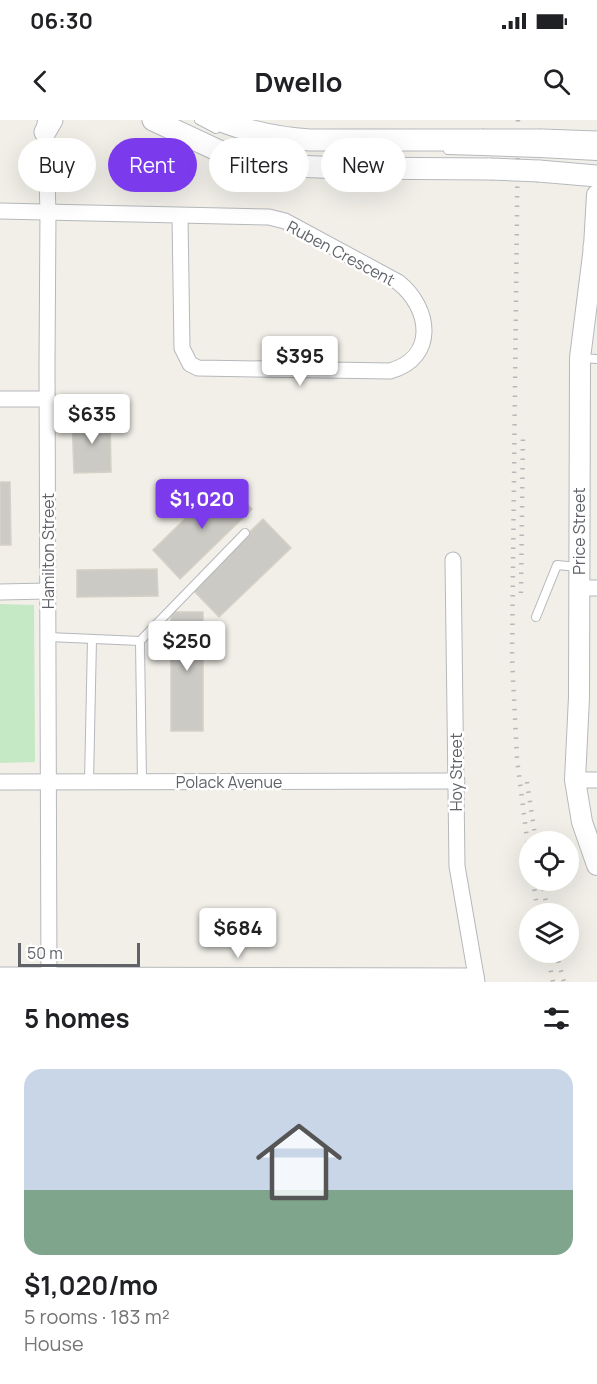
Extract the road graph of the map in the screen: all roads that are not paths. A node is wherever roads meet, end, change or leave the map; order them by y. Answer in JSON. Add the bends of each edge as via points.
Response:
{"nodes":[{"id":1,"x":153,"y":120,"type":"edge"},
{"id":2,"x":199,"y":120,"type":"edge"},
{"id":3,"x":47,"y":124,"type":"edge"},
{"id":4,"x":221,"y":127,"type":"edge"},
{"id":5,"x":196,"y":130,"type":"dead end"},
{"id":6,"x":213,"y":138,"type":"edge"},
{"id":7,"x":259,"y":138,"type":"edge"},
{"id":8,"x":309,"y":140,"type":"edge"},
{"id":9,"x":597,"y":142,"type":"edge"},
{"id":10,"x":309,"y":148,"type":"edge"},
{"id":11,"x":411,"y":149,"type":"dead end"},
{"id":12,"x":435,"y":150,"type":"dead end"},
{"id":13,"x":484,"y":155,"type":"junction"},
{"id":14,"x":597,"y":156,"type":"edge"},
{"id":15,"x":541,"y":157,"type":"junction"},
{"id":16,"x":412,"y":159,"type":"dead end"},
{"id":17,"x":597,"y":167,"type":"edge"},
{"id":18,"x":597,"y":176,"type":"edge"},
{"id":19,"x":597,"y":195,"type":"edge"},
{"id":20,"x":0,"y":211,"type":"edge"},
{"id":21,"x":48,"y":211,"type":"junction"},
{"id":22,"x":180,"y":216,"type":"junction"},
{"id":23,"x":595,"y":244,"type":"edge"},
{"id":24,"x":593,"y":290,"type":"edge"},
{"id":25,"x":589,"y":358,"type":"edge"},
{"id":26,"x":0,"y":399,"type":"edge"},
{"id":27,"x":48,"y":399,"type":"junction"},
{"id":28,"x":245,"y":532,"type":"dead end"},
{"id":29,"x":453,"y":560,"type":"dead end"},
{"id":30,"x":579,"y":568,"type":"junction"},
{"id":31,"x":588,"y":588,"type":"edge"},
{"id":32,"x":48,"y":591,"type":"junction"},
{"id":33,"x":0,"y":592,"type":"edge"},
{"id":34,"x":537,"y":617,"type":"dead end"},
{"id":35,"x":48,"y":637,"type":"junction"},
{"id":36,"x":92,"y":639,"type":"junction"},
{"id":37,"x":140,"y":641,"type":"junction"},
{"id":38,"x":575,"y":780,"type":"junction"},
{"id":39,"x":597,"y":780,"type":"edge"},
{"id":40,"x":457,"y":781,"type":"junction"},
{"id":41,"x":0,"y":782,"type":"edge"},
{"id":42,"x":50,"y":782,"type":"junction"},
{"id":43,"x":89,"y":782,"type":"junction"},
{"id":44,"x":142,"y":782,"type":"junction"},
{"id":45,"x":597,"y":865,"type":"edge"},
{"id":46,"x":0,"y":975,"type":"edge"},
{"id":47,"x":49,"y":978,"type":"edge"},
{"id":48,"x":476,"y":979,"type":"edge"}],
"edges":[{"from":1,"to":13,"type":"main road","via":[[232,157],[269,165],[344,168]]},
{"from":2,"to":4,"type":"lane"},
{"from":3,"to":21,"type":"street","name":"Hamilton Street"},
{"from":4,"to":7,"type":"main road"},
{"from":5,"to":6,"type":"lane"},
{"from":8,"to":13,"type":"main road"},
{"from":9,"to":15,"type":"main road"},
{"from":10,"to":11,"type":"lane"},
{"from":12,"to":13,"type":"lane"},
{"from":13,"to":15,"type":"main road","bridge":true},
{"from":13,"to":15,"type":"main road","bridge":true},
{"from":13,"to":16,"type":"lane"},
{"from":14,"to":15,"type":"lane"},
{"from":15,"to":17,"type":"lane"},
{"from":15,"to":18,"type":"main road"},
{"from":19,"to":23,"type":"street","name":"Price Street"},
{"from":20,"to":21,"type":"street","name":"Ruben Crescent"},
{"from":21,"to":22,"type":"street","name":"Ruben Crescent"},
{"from":21,"to":27,"type":"street","name":"Hamilton Street"},
{"from":22,"to":22,"type":"street","name":"Ruben Crescent","via":[[182,348],[190,364],[198,368],[390,371],[410,363],[419,354],[423,338],[420,310],[398,282],[285,221],[256,215]]},
{"from":23,"to":24,"type":"street","name":"Price Street"},
{"from":24,"to":25,"type":"street","name":"Price Street"},
{"from":25,"to":30,"type":"street","name":"Price Street"},
{"from":26,"to":27,"type":"street"},
{"from":27,"to":32,"type":"street","name":"Hamilton Street"},
{"from":28,"to":37,"type":"lane"},
{"from":29,"to":40,"type":"street","name":"Hoy Street"},
{"from":30,"to":31,"type":"street","name":"Price Street"},
{"from":30,"to":34,"type":"lane","via":[[557,565]]},
{"from":31,"to":38,"type":"street","name":"Price Street"},
{"from":32,"to":33,"type":"street"},
{"from":32,"to":35,"type":"street","name":"Hamilton Street"},
{"from":35,"to":36,"type":"lane"},
{"from":35,"to":42,"type":"street","name":"Hamilton Street"},
{"from":36,"to":37,"type":"lane"},
{"from":36,"to":43,"type":"lane"},
{"from":37,"to":44,"type":"lane"},
{"from":38,"to":39,"type":"street"},
{"from":38,"to":45,"type":"street","name":"Price Street","via":[[582,822]]},
{"from":40,"to":44,"type":"street","name":"Polack Avenue"},
{"from":40,"to":48,"type":"street","name":"Hoy Street","via":[[456,866]]},
{"from":41,"to":42,"type":"street","name":"Polack Avenue"},
{"from":42,"to":43,"type":"street","name":"Polack Avenue"},
{"from":42,"to":47,"type":"street","name":"Hamilton Street"},
{"from":43,"to":44,"type":"street","name":"Polack Avenue"},
{"from":46,"to":47,"type":"street"},
{"from":47,"to":48,"type":"street"}]}
